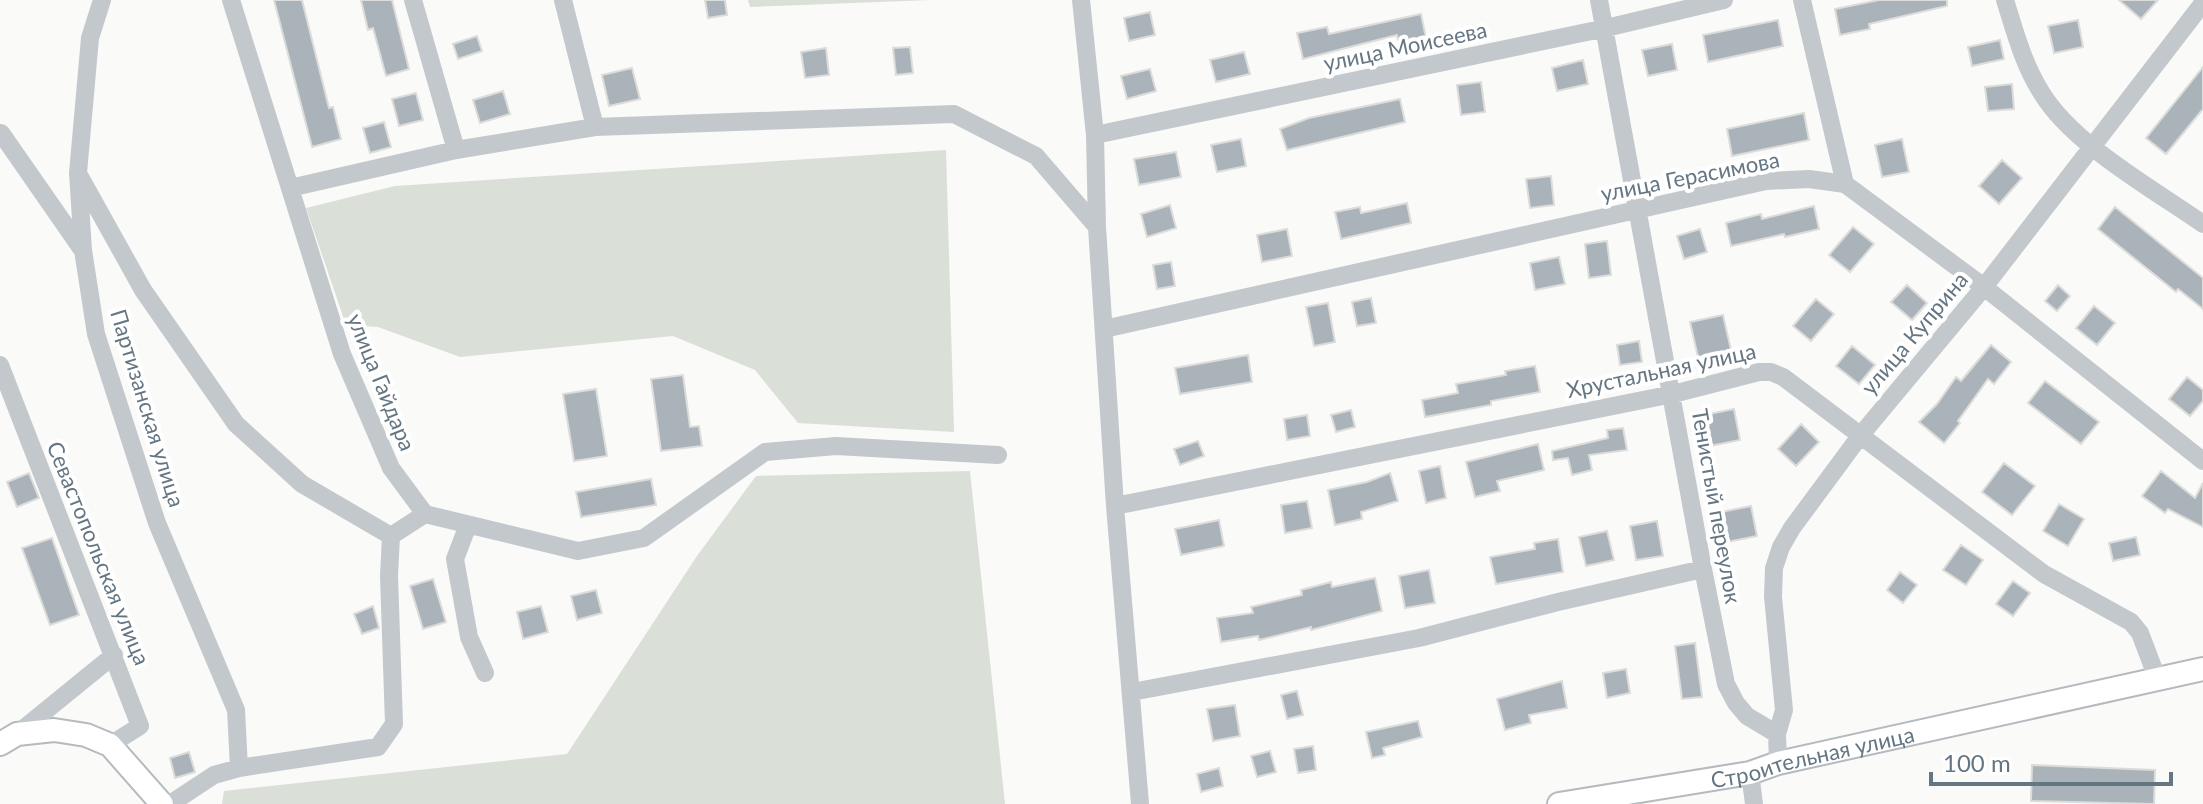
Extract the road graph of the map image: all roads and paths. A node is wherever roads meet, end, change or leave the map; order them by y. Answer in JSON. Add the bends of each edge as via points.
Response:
{"nodes":[{"id":1,"x":102,"y":0,"type":"edge"},
{"id":2,"x":231,"y":0,"type":"edge"},
{"id":3,"x":413,"y":0,"type":"edge"},
{"id":4,"x":563,"y":0,"type":"edge"},
{"id":5,"x":1081,"y":0,"type":"edge"},
{"id":6,"x":1599,"y":0,"type":"edge"},
{"id":7,"x":1724,"y":0,"type":"edge"},
{"id":8,"x":1802,"y":0,"type":"edge"},
{"id":9,"x":2005,"y":0,"type":"edge"},
{"id":10,"x":2203,"y":3,"type":"edge"},
{"id":11,"x":1606,"y":28,"type":"junction"},
{"id":12,"x":595,"y":127,"type":"junction"},
{"id":13,"x":1,"y":133,"type":"edge"},
{"id":14,"x":1095,"y":135,"type":"junction"},
{"id":15,"x":2093,"y":147,"type":"junction"},
{"id":16,"x":456,"y":150,"type":"junction"},
{"id":17,"x":78,"y":173,"type":"junction"},
{"id":18,"x":1845,"y":184,"type":"junction"},
{"id":19,"x":290,"y":188,"type":"junction"},
{"id":20,"x":1637,"y":210,"type":"junction"},
{"id":21,"x":2203,"y":224,"type":"edge"},
{"id":22,"x":1097,"y":227,"type":"junction"},
{"id":23,"x":83,"y":250,"type":"junction"},
{"id":24,"x":1984,"y":287,"type":"junction"},
{"id":25,"x":1104,"y":329,"type":"junction"},
{"id":26,"x":0,"y":365,"type":"edge"},
{"id":27,"x":1673,"y":394,"type":"junction"},
{"id":28,"x":1860,"y":436,"type":"junction"},
{"id":29,"x":998,"y":455,"type":"dead end"},
{"id":30,"x":2203,"y":461,"type":"edge"},
{"id":31,"x":1115,"y":506,"type":"junction"},
{"id":32,"x":425,"y":514,"type":"junction"},
{"id":33,"x":468,"y":525,"type":"junction"},
{"id":34,"x":391,"y":536,"type":"junction"},
{"id":35,"x":1703,"y":569,"type":"junction"},
{"id":36,"x":114,"y":655,"type":"junction"},
{"id":37,"x":2203,"y":669,"type":"edge"},
{"id":38,"x":485,"y":673,"type":"dead end"},
{"id":39,"x":2157,"y":678,"type":"junction"},
{"id":40,"x":1132,"y":692,"type":"junction"},
{"id":41,"x":1777,"y":734,"type":"junction"},
{"id":42,"x":8,"y":739,"type":"edge"},
{"id":43,"x":110,"y":745,"type":"junction"},
{"id":44,"x":1778,"y":763,"type":"junction"},
{"id":45,"x":239,"y":768,"type":"junction"},
{"id":46,"x":1750,"y":773,"type":"junction"},
{"id":47,"x":162,"y":804,"type":"edge"},
{"id":48,"x":170,"y":804,"type":"edge"},
{"id":49,"x":1140,"y":804,"type":"edge"},
{"id":50,"x":1559,"y":804,"type":"edge"},
{"id":51,"x":1754,"y":804,"type":"edge"}],
"edges":[{"from":1,"to":17,"type":"street","name":"Партизанская улица","via":[[90,38]]},
{"from":2,"to":19,"type":"street","name":"улица Гайдара"},
{"from":3,"to":16,"type":"street"},
{"from":4,"to":12,"type":"street"},
{"from":5,"to":14,"type":"street"},
{"from":6,"to":11,"type":"street","name":"Тенистый переулок"},
{"from":7,"to":11,"type":"street","name":"улица Моисеева"},
{"from":8,"to":18,"type":"street"},
{"from":9,"to":15,"type":"street","via":[[2041,94]]},
{"from":10,"to":15,"type":"street","name":"улица Куприна"},
{"from":11,"to":14,"type":"street","name":"улица Моисеева"},
{"from":11,"to":20,"type":"street","name":"Тенистый переулок"},
{"from":12,"to":16,"type":"street"},
{"from":12,"to":22,"type":"street","via":[[954,114],[1036,156]]},
{"from":13,"to":23,"type":"street"},
{"from":14,"to":22,"type":"street"},
{"from":15,"to":21,"type":"street"},
{"from":15,"to":24,"type":"street","name":"улица Куприна"},
{"from":16,"to":19,"type":"street"},
{"from":17,"to":23,"type":"street","name":"Партизанская улица"},
{"from":17,"to":34,"type":"street","via":[[143,290],[236,424],[302,484]]},
{"from":18,"to":20,"type":"street","name":"улица Герасимова","via":[[1766,181]]},
{"from":18,"to":24,"type":"street","name":"улица Герасимова"},
{"from":19,"to":32,"type":"street","name":"улица Гайдара","via":[[342,354],[391,468]]},
{"from":20,"to":25,"type":"street","name":"улица Герасимова"},
{"from":20,"to":27,"type":"street","name":"Тенистый переулок"},
{"from":22,"to":25,"type":"street"},
{"from":23,"to":45,"type":"street","name":"Партизанская улица","via":[[96,334],[157,523],[236,710]]},
{"from":24,"to":28,"type":"street","name":"улица Куприна"},
{"from":24,"to":30,"type":"street","name":"улица Герасимова"},
{"from":25,"to":31,"type":"street"},
{"from":26,"to":36,"type":"street","name":"Севастопольская улица"},
{"from":27,"to":28,"type":"street","name":"Хрустальная улица","via":[[1771,372]]},
{"from":27,"to":31,"type":"street","name":"Хрустальная улица"},
{"from":27,"to":35,"type":"street","name":"Тенистый переулок"},
{"from":28,"to":39,"type":"street","name":"Хрустальная улица","via":[[2044,574],[2131,622]]},
{"from":28,"to":41,"type":"street","name":"улица Куприна","via":[[1792,528],[1774,568],[1784,710]]},
{"from":29,"to":33,"type":"street","via":[[836,446],[765,452],[644,538],[578,551]]},
{"from":31,"to":40,"type":"street"},
{"from":32,"to":33,"type":"street"},
{"from":32,"to":34,"type":"street"},
{"from":33,"to":38,"type":"street","via":[[455,559],[469,637]]},
{"from":34,"to":45,"type":"street","via":[[394,724],[378,747]]},
{"from":35,"to":40,"type":"street","via":[[1419,638]]},
{"from":35,"to":41,"type":"street","name":"Тенистый переулок","via":[[1726,684],[1747,716]]},
{"from":36,"to":42,"type":"street"},
{"from":36,"to":43,"type":"street","name":"Севастопольская улица","via":[[140,726]]},
{"from":37,"to":39,"type":"main road","name":"Строительная улица"},
{"from":39,"to":44,"type":"main road","name":"Строительная улица"},
{"from":40,"to":49,"type":"street"},
{"from":41,"to":44,"type":"street"},
{"from":42,"to":43,"type":"main road","via":[[54,730]]},
{"from":43,"to":47,"type":"main road"},
{"from":44,"to":46,"type":"main road","name":"Строительная улица"},
{"from":45,"to":48,"type":"street","via":[[214,775]]},
{"from":46,"to":50,"type":"main road","name":"Строительная улица"},
{"from":46,"to":51,"type":"street"}]}
